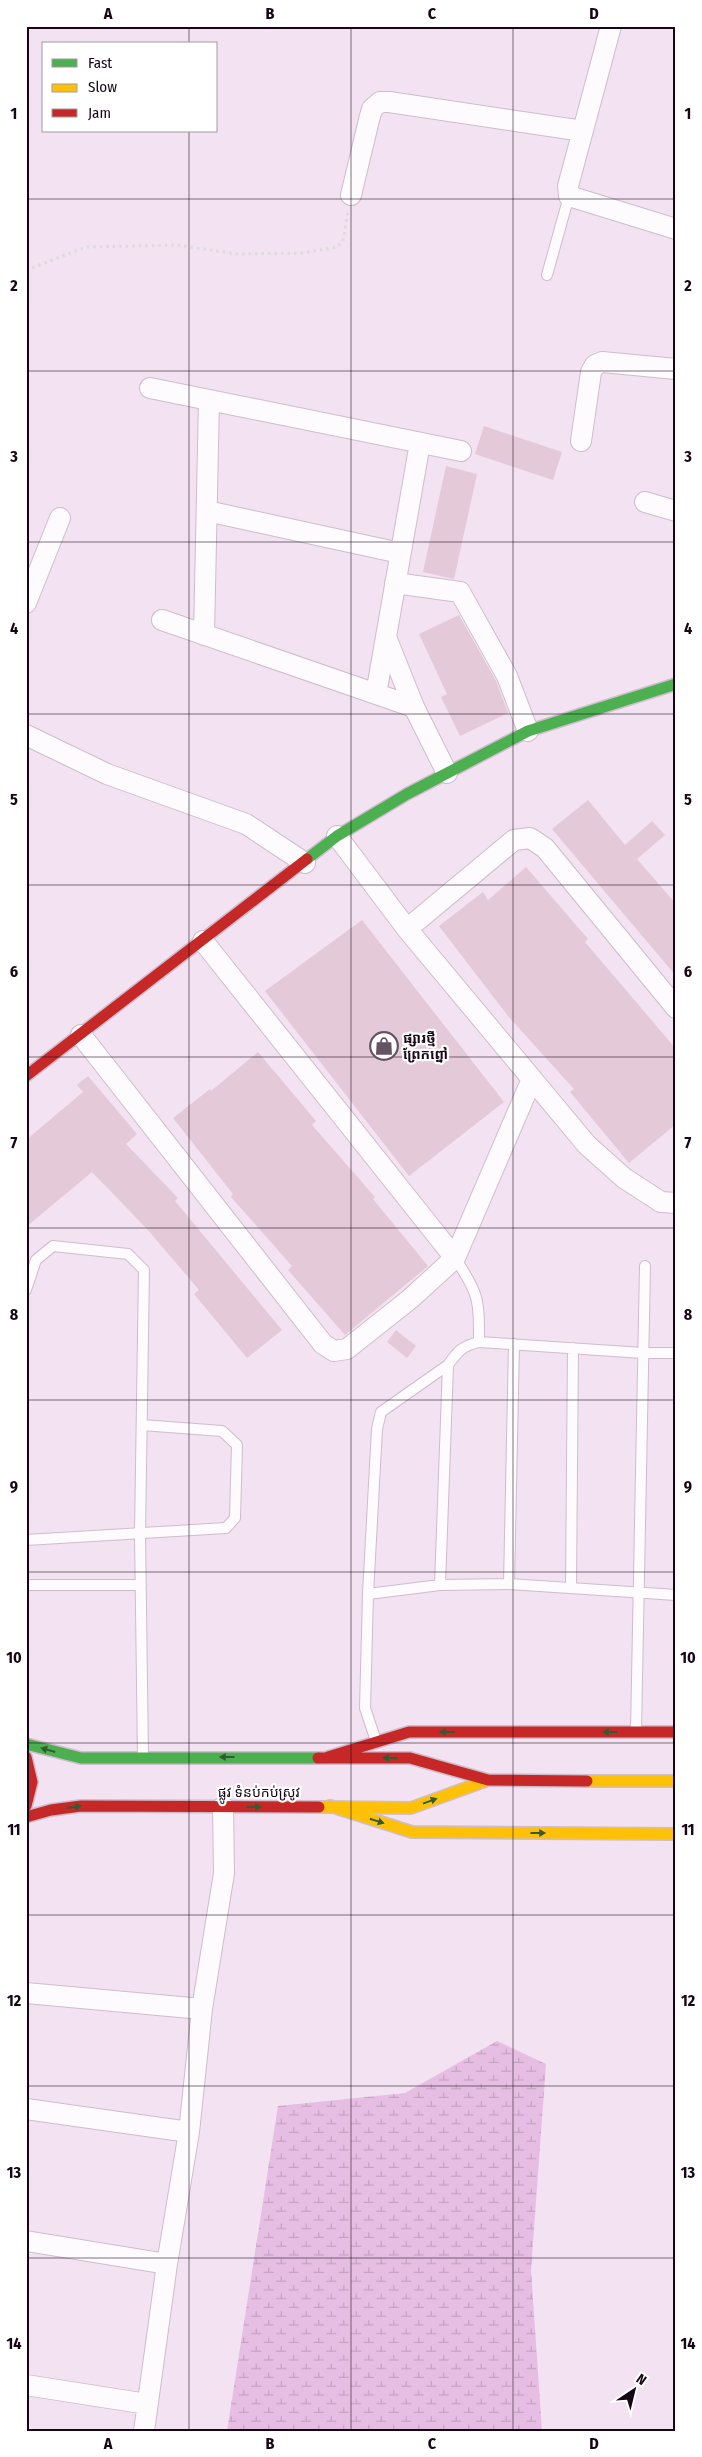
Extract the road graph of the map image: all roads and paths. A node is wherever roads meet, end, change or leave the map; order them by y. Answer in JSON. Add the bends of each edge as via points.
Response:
{"nodes":[{"id":1,"x":611,"y":26,"type":"edge"},
{"id":2,"x":583,"y":131,"type":"junction"},
{"id":3,"x":350,"y":195,"type":"joint"},
{"id":4,"x":569,"y":196,"type":"junction"},
{"id":5,"x":676,"y":229,"type":"edge"},
{"id":6,"x":26,"y":270,"type":"edge"},
{"id":7,"x":547,"y":275,"type":"dead end"},
{"id":8,"x":676,"y":369,"type":"edge"},
{"id":9,"x":150,"y":388,"type":"dead end"},
{"id":10,"x":209,"y":400,"type":"junction"},
{"id":11,"x":581,"y":441,"type":"dead end"},
{"id":12,"x":420,"y":443,"type":"junction"},
{"id":13,"x":461,"y":451,"type":"dead end"},
{"id":14,"x":645,"y":502,"type":"dead end"},
{"id":15,"x":207,"y":511,"type":"junction"},
{"id":16,"x":676,"y":511,"type":"edge"},
{"id":17,"x":60,"y":518,"type":"dead end"},
{"id":18,"x":400,"y":553,"type":"junction"},
{"id":19,"x":395,"y":583,"type":"junction"},
{"id":20,"x":26,"y":603,"type":"edge"},
{"id":21,"x":162,"y":620,"type":"dead end"},
{"id":22,"x":204,"y":635,"type":"junction"},
{"id":23,"x":386,"y":637,"type":"junction"},
{"id":24,"x":676,"y":684,"type":"edge"},
{"id":25,"x":376,"y":694,"type":"junction"},
{"id":26,"x":414,"y":707,"type":"junction"},
{"id":27,"x":528,"y":731,"type":"junction"},
{"id":28,"x":26,"y":735,"type":"edge"},
{"id":29,"x":447,"y":773,"type":"junction"},
{"id":30,"x":337,"y":836,"type":"junction"},
{"id":31,"x":305,"y":862,"type":"junction"},
{"id":32,"x":407,"y":929,"type":"junction"},
{"id":33,"x":203,"y":941,"type":"junction"},
{"id":34,"x":676,"y":1008,"type":"edge"},
{"id":35,"x":81,"y":1035,"type":"junction"},
{"id":36,"x":26,"y":1076,"type":"edge"},
{"id":37,"x":532,"y":1079,"type":"junction"},
{"id":38,"x":676,"y":1203,"type":"edge"},
{"id":39,"x":455,"y":1258,"type":"junction"},
{"id":40,"x":645,"y":1266,"type":"dead end"},
{"id":41,"x":26,"y":1290,"type":"edge"},
{"id":42,"x":479,"y":1342,"type":"junction"},
{"id":43,"x":514,"y":1344,"type":"junction"},
{"id":44,"x":573,"y":1348,"type":"junction"},
{"id":45,"x":643,"y":1352,"type":"junction"},
{"id":46,"x":676,"y":1352,"type":"edge"},
{"id":47,"x":448,"y":1365,"type":"junction"},
{"id":48,"x":142,"y":1425,"type":"junction"},
{"id":49,"x":140,"y":1534,"type":"junction"},
{"id":50,"x":26,"y":1540,"type":"edge"},
{"id":51,"x":141,"y":1584,"type":"junction"},
{"id":52,"x":509,"y":1584,"type":"junction"},
{"id":53,"x":26,"y":1585,"type":"edge"},
{"id":54,"x":440,"y":1585,"type":"junction"},
{"id":55,"x":571,"y":1587,"type":"junction"},
{"id":56,"x":368,"y":1594,"type":"junction"},
{"id":57,"x":640,"y":1594,"type":"junction"},
{"id":58,"x":676,"y":1595,"type":"edge"},
{"id":59,"x":636,"y":1732,"type":"junction"},
{"id":60,"x":676,"y":1732,"type":"edge"},
{"id":61,"x":376,"y":1742,"type":"junction"},
{"id":62,"x":26,"y":1744,"type":"edge"},
{"id":63,"x":26,"y":1757,"type":"edge"},
{"id":64,"x":328,"y":1757,"type":"junction"},
{"id":65,"x":143,"y":1758,"type":"junction"},
{"id":66,"x":488,"y":1780,"type":"junction"},
{"id":67,"x":676,"y":1781,"type":"edge"},
{"id":68,"x":26,"y":1806,"type":"edge"},
{"id":69,"x":330,"y":1806,"type":"junction"},
{"id":70,"x":223,"y":1807,"type":"junction"},
{"id":71,"x":26,"y":1817,"type":"edge"},
{"id":72,"x":676,"y":1834,"type":"edge"},
{"id":73,"x":26,"y":1993,"type":"edge"},
{"id":74,"x":202,"y":2008,"type":"junction"},
{"id":75,"x":26,"y":2109,"type":"edge"},
{"id":76,"x":189,"y":2132,"type":"junction"},
{"id":77,"x":26,"y":2241,"type":"edge"},
{"id":78,"x":167,"y":2264,"type":"junction"},
{"id":79,"x":26,"y":2385,"type":"edge"},
{"id":80,"x":147,"y":2404,"type":"junction"},
{"id":81,"x":144,"y":2431,"type":"edge"}],
"edges":[{"from":1,"to":2,"type":"street"},
{"from":2,"to":3,"type":"street","via":[[380,102],[372,110]]},
{"from":2,"to":4,"type":"street","via":[[568,186]]},
{"from":3,"to":6,"type":"path","via":[[344,241],[337,246],[303,253],[246,254],[177,245],[86,247]]},
{"from":4,"to":5,"type":"street"},
{"from":4,"to":7,"type":"lane"},
{"from":8,"to":11,"type":"street","via":[[602,362],[595,365],[591,372]]},
{"from":9,"to":10,"type":"street"},
{"from":10,"to":12,"type":"street"},
{"from":10,"to":15,"type":"street"},
{"from":12,"to":13,"type":"street"},
{"from":12,"to":18,"type":"street"},
{"from":14,"to":16,"type":"street"},
{"from":15,"to":18,"type":"street"},
{"from":15,"to":22,"type":"street"},
{"from":17,"to":20,"type":"street"},
{"from":18,"to":19,"type":"street"},
{"from":19,"to":23,"type":"street"},
{"from":19,"to":27,"type":"street","via":[[460,592],[507,676]]},
{"from":21,"to":22,"type":"street"},
{"from":22,"to":25,"type":"street"},
{"from":23,"to":25,"type":"street"},
{"from":23,"to":26,"type":"street"},
{"from":24,"to":27,"type":"main road"},
{"from":25,"to":26,"type":"street"},
{"from":26,"to":29,"type":"street"},
{"from":27,"to":29,"type":"main road"},
{"from":28,"to":31,"type":"street","via":[[107,774],[246,824]]},
{"from":29,"to":30,"type":"main road"},
{"from":30,"to":31,"type":"main road"},
{"from":30,"to":32,"type":"street"},
{"from":31,"to":33,"type":"main road"},
{"from":32,"to":34,"type":"street","via":[[514,840],[530,838],[545,848]]},
{"from":32,"to":37,"type":"street"},
{"from":33,"to":35,"type":"main road"},
{"from":33,"to":39,"type":"street"},
{"from":35,"to":36,"type":"main road"},
{"from":35,"to":39,"type":"street","via":[[323,1344],[334,1351],[347,1349]]},
{"from":37,"to":38,"type":"street","via":[[587,1145],[624,1178],[661,1202]]},
{"from":37,"to":39,"type":"street"},
{"from":39,"to":42,"type":"lane","via":[[474,1287],[479,1305]]},
{"from":40,"to":45,"type":"lane"},
{"from":41,"to":48,"type":"lane","via":[[36,1260],[53,1246],[128,1254],[144,1270]]},
{"from":42,"to":43,"type":"lane"},
{"from":42,"to":47,"type":"lane","via":[[466,1345]]},
{"from":43,"to":44,"type":"lane"},
{"from":43,"to":52,"type":"lane"},
{"from":44,"to":45,"type":"lane"},
{"from":44,"to":55,"type":"lane"},
{"from":45,"to":46,"type":"lane"},
{"from":45,"to":57,"type":"lane"},
{"from":47,"to":54,"type":"lane"},
{"from":47,"to":56,"type":"lane","via":[[381,1412],[377,1429]]},
{"from":48,"to":49,"type":"lane"},
{"from":48,"to":49,"type":"lane","via":[[222,1431],[237,1445],[235,1518],[226,1528]]},
{"from":49,"to":50,"type":"lane"},
{"from":49,"to":51,"type":"lane"},
{"from":51,"to":53,"type":"lane"},
{"from":51,"to":65,"type":"lane"},
{"from":52,"to":54,"type":"lane"},
{"from":52,"to":55,"type":"lane"},
{"from":54,"to":56,"type":"lane"},
{"from":55,"to":57,"type":"lane"},
{"from":56,"to":61,"type":"lane","via":[[365,1708]]},
{"from":57,"to":58,"type":"lane"},
{"from":57,"to":59,"type":"lane"},
{"from":59,"to":60,"type":"main road"},
{"from":59,"to":61,"type":"main road","one_way":true,"via":[[409,1732]]},
{"from":61,"to":64,"type":"main road"},
{"from":65,"to":62,"type":"main road","name":"ផ្លូវ ទំនប់កប់ស្រូវ","one_way":true,"via":[[81,1758]]},
{"from":63,"to":68,"type":"main road","via":[[33,1784]]},
{"from":64,"to":65,"type":"main road","name":"ផ្លូវ ទំនប់កប់ស្រូវ","one_way":true},
{"from":66,"to":64,"type":"main road","name":"ផ្លូវ ទំនប់កប់ស្រូវ","one_way":true,"via":[[410,1758]]},
{"from":66,"to":67,"type":"main road","name":"ផ្លូវ ទំនប់កប់ស្រូវ"},
{"from":69,"to":66,"type":"main road","name":"ផ្លូវ ទំនប់កប់ស្រូវ","one_way":true,"via":[[411,1808]]},
{"from":70,"to":69,"type":"main road","name":"ផ្លូវ ទំនប់កប់ស្រូវ","one_way":true},
{"from":69,"to":72,"type":"main road","one_way":true,"via":[[412,1832]]},
{"from":71,"to":70,"type":"main road","name":"ផ្លូវ ទំនប់កប់ស្រូវ","one_way":true,"via":[[82,1806]]},
{"from":70,"to":74,"type":"street","via":[[224,1873]]},
{"from":73,"to":74,"type":"street"},
{"from":74,"to":76,"type":"street"},
{"from":75,"to":76,"type":"street"},
{"from":76,"to":78,"type":"street"},
{"from":77,"to":78,"type":"street"},
{"from":78,"to":80,"type":"street"},
{"from":79,"to":80,"type":"street"},
{"from":80,"to":81,"type":"street"}]}
